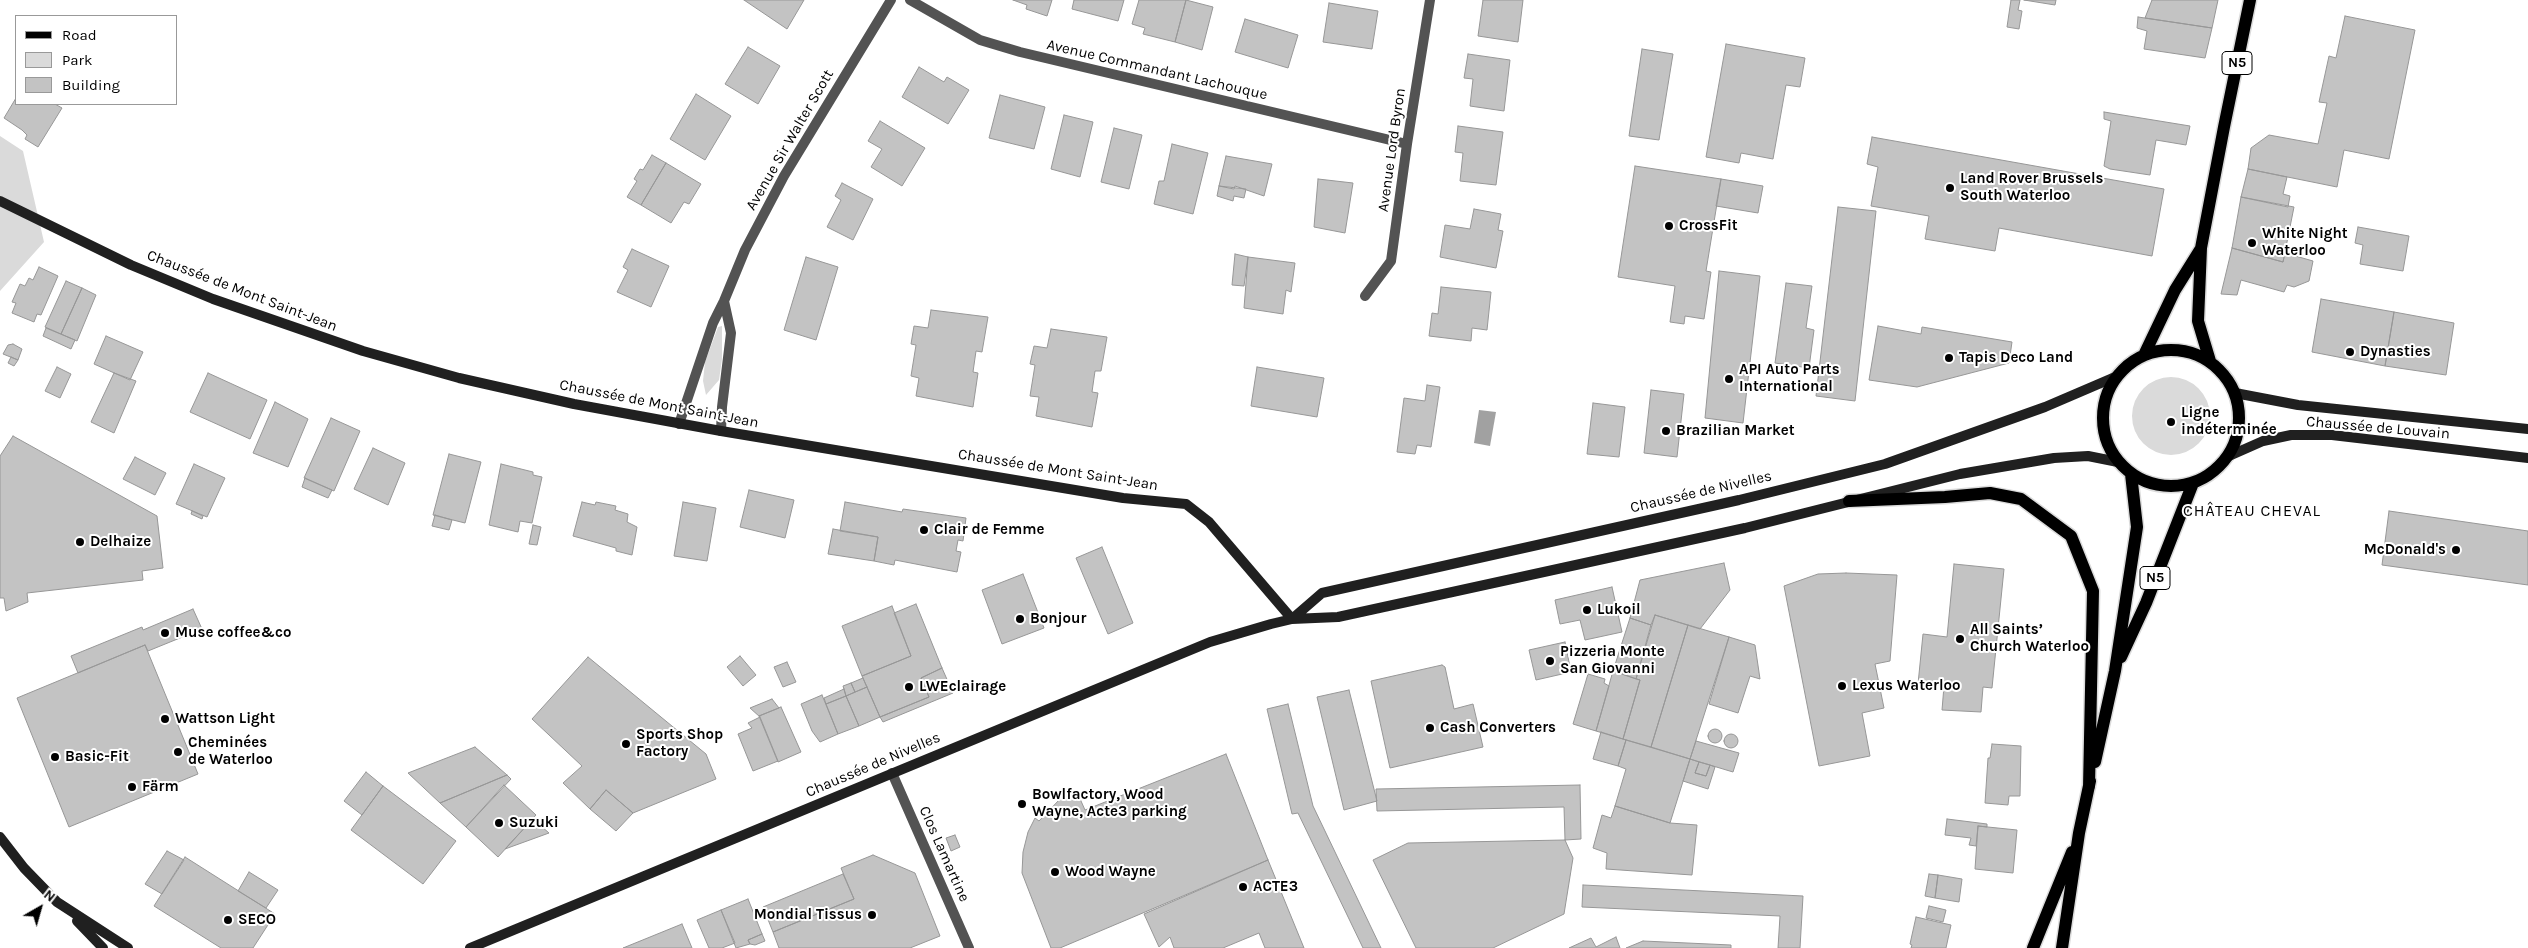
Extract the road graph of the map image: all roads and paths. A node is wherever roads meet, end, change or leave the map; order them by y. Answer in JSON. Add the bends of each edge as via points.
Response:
{"nodes":[{"id":1,"x":891,"y":0,"type":"edge"},
{"id":2,"x":910,"y":0,"type":"edge"},
{"id":3,"x":1430,"y":0,"type":"edge"},
{"id":4,"x":2250,"y":0,"type":"edge"},
{"id":5,"x":1407,"y":144,"type":"junction"},
{"id":6,"x":0,"y":201,"type":"edge"},
{"id":7,"x":2202,"y":248,"type":"junction"},
{"id":8,"x":1365,"y":296,"type":"dead end"},
{"id":9,"x":724,"y":301,"type":"junction"},
{"id":10,"x":2144,"y":354,"type":"junction"},
{"id":11,"x":2210,"y":361,"type":"junction"},
{"id":12,"x":2115,"y":377,"type":"junction"},
{"id":13,"x":2236,"y":393,"type":"junction"},
{"id":14,"x":679,"y":424,"type":"junction"},
{"id":15,"x":2528,"y":430,"type":"edge"},
{"id":16,"x":721,"y":431,"type":"junction"},
{"id":17,"x":2229,"y":456,"type":"junction"},
{"id":18,"x":2528,"y":458,"type":"edge"},
{"id":19,"x":2118,"y":462,"type":"junction"},
{"id":20,"x":2131,"y":474,"type":"junction"},
{"id":21,"x":2193,"y":483,"type":"junction"},
{"id":22,"x":1849,"y":501,"type":"junction"},
{"id":23,"x":1292,"y":619,"type":"junction"},
{"id":24,"x":2115,"y":671,"type":"junction"},
{"id":25,"x":892,"y":773,"type":"junction"},
{"id":26,"x":2089,"y":788,"type":"junction"},
{"id":27,"x":2080,"y":833,"type":"junction"},
{"id":28,"x":0,"y":837,"type":"edge"},
{"id":29,"x":68,"y":911,"type":"junction"},
{"id":30,"x":103,"y":948,"type":"edge"},
{"id":31,"x":128,"y":948,"type":"edge"},
{"id":32,"x":470,"y":948,"type":"edge"},
{"id":33,"x":969,"y":948,"type":"edge"},
{"id":34,"x":2032,"y":948,"type":"edge"},
{"id":35,"x":2062,"y":948,"type":"edge"}],
"edges":[{"from":1,"to":9,"type":"street","name":"Avenue Sir Walter Scott","via":[[784,176],[745,250]]},
{"from":2,"to":5,"type":"street","name":"Avenue Commandant Lachouque","via":[[980,40],[1020,52]]},
{"from":3,"to":5,"type":"street","name":"Avenue Lord Byron"},
{"from":4,"to":7,"type":"main road","number":"N5"},
{"from":5,"to":8,"type":"street","name":"Avenue Lord Byron","via":[[1391,261]]},
{"from":6,"to":14,"type":"main road","name":"Chaussée de Mont Saint-Jean","via":[[131,265],[200,294],[363,351],[459,378]]},
{"from":7,"to":10,"type":"main road","number":"N5","via":[[2176,290]]},
{"from":7,"to":11,"type":"main road","number":"N5","via":[[2198,321]]},
{"from":9,"to":14,"type":"street","name":"Avenue Sir Walter Scott","via":[[712,323]]},
{"from":9,"to":16,"type":"street","via":[[731,333]]},
{"from":10,"to":11,"type":"main road","number":"N5","via":[[2166,349],[2189,351]]},
{"from":10,"to":12,"type":"main road","number":"N5"},
{"from":11,"to":13,"type":"main road","number":"N5","via":[[2225,375]]},
{"from":12,"to":19,"type":"main road","number":"N5","via":[[2104,404],[2103,425],[2108,444]]},
{"from":12,"to":23,"type":"main road","name":"Chaussée de Nivelles","via":[[2044,407],[1885,464],[1322,593]]},
{"from":13,"to":15,"type":"main road","name":"Chaussée de Louvain","via":[[2298,405]]},
{"from":13,"to":17,"type":"main road","number":"N5","via":[[2239,429]]},
{"from":14,"to":16,"type":"main road","name":"Chaussée de Mont Saint-Jean"},
{"from":16,"to":23,"type":"main road","name":"Chaussée de Mont Saint-Jean","via":[[1114,496],[1186,504],[1197,511]]},
{"from":17,"to":18,"type":"main road","name":"Chaussée de Louvain","via":[[2263,441],[2291,435],[2332,435]]},
{"from":17,"to":21,"type":"main road","number":"N5","via":[[2213,473]]},
{"from":19,"to":20,"type":"main road","number":"N5"},
{"from":19,"to":22,"type":"main road","name":"Chaussée de Nivelles","via":[[2088,456],[2054,458],[1960,474]]},
{"from":20,"to":21,"type":"main road","number":"N5","via":[[2150,484]]},
{"from":20,"to":24,"type":"main road","number":"N5","via":[[2137,528]]},
{"from":21,"to":24,"type":"main road","number":"N5","via":[[2146,603]]},
{"from":22,"to":23,"type":"main road","name":"Chaussée de Nivelles","via":[[1745,528],[1338,617]]},
{"from":22,"to":26,"type":"main road","via":[[1990,493],[2021,499],[2071,536],[2093,591]]},
{"from":23,"to":25,"type":"main road","name":"Chaussée de Nivelles","via":[[1210,642]]},
{"from":24,"to":26,"type":"main road","number":"N5"},
{"from":25,"to":32,"type":"main road","name":"Chaussée de Nivelles"},
{"from":25,"to":33,"type":"street","name":"Clos Lamartine"},
{"from":26,"to":27,"type":"main road","number":"N5"},
{"from":27,"to":34,"type":"main road","number":"N5"},
{"from":27,"to":35,"type":"main road","number":"N5"},
{"from":28,"to":29,"type":"main road","via":[[24,868]]},
{"from":29,"to":30,"type":"main road"},
{"from":29,"to":31,"type":"main road"}]}
